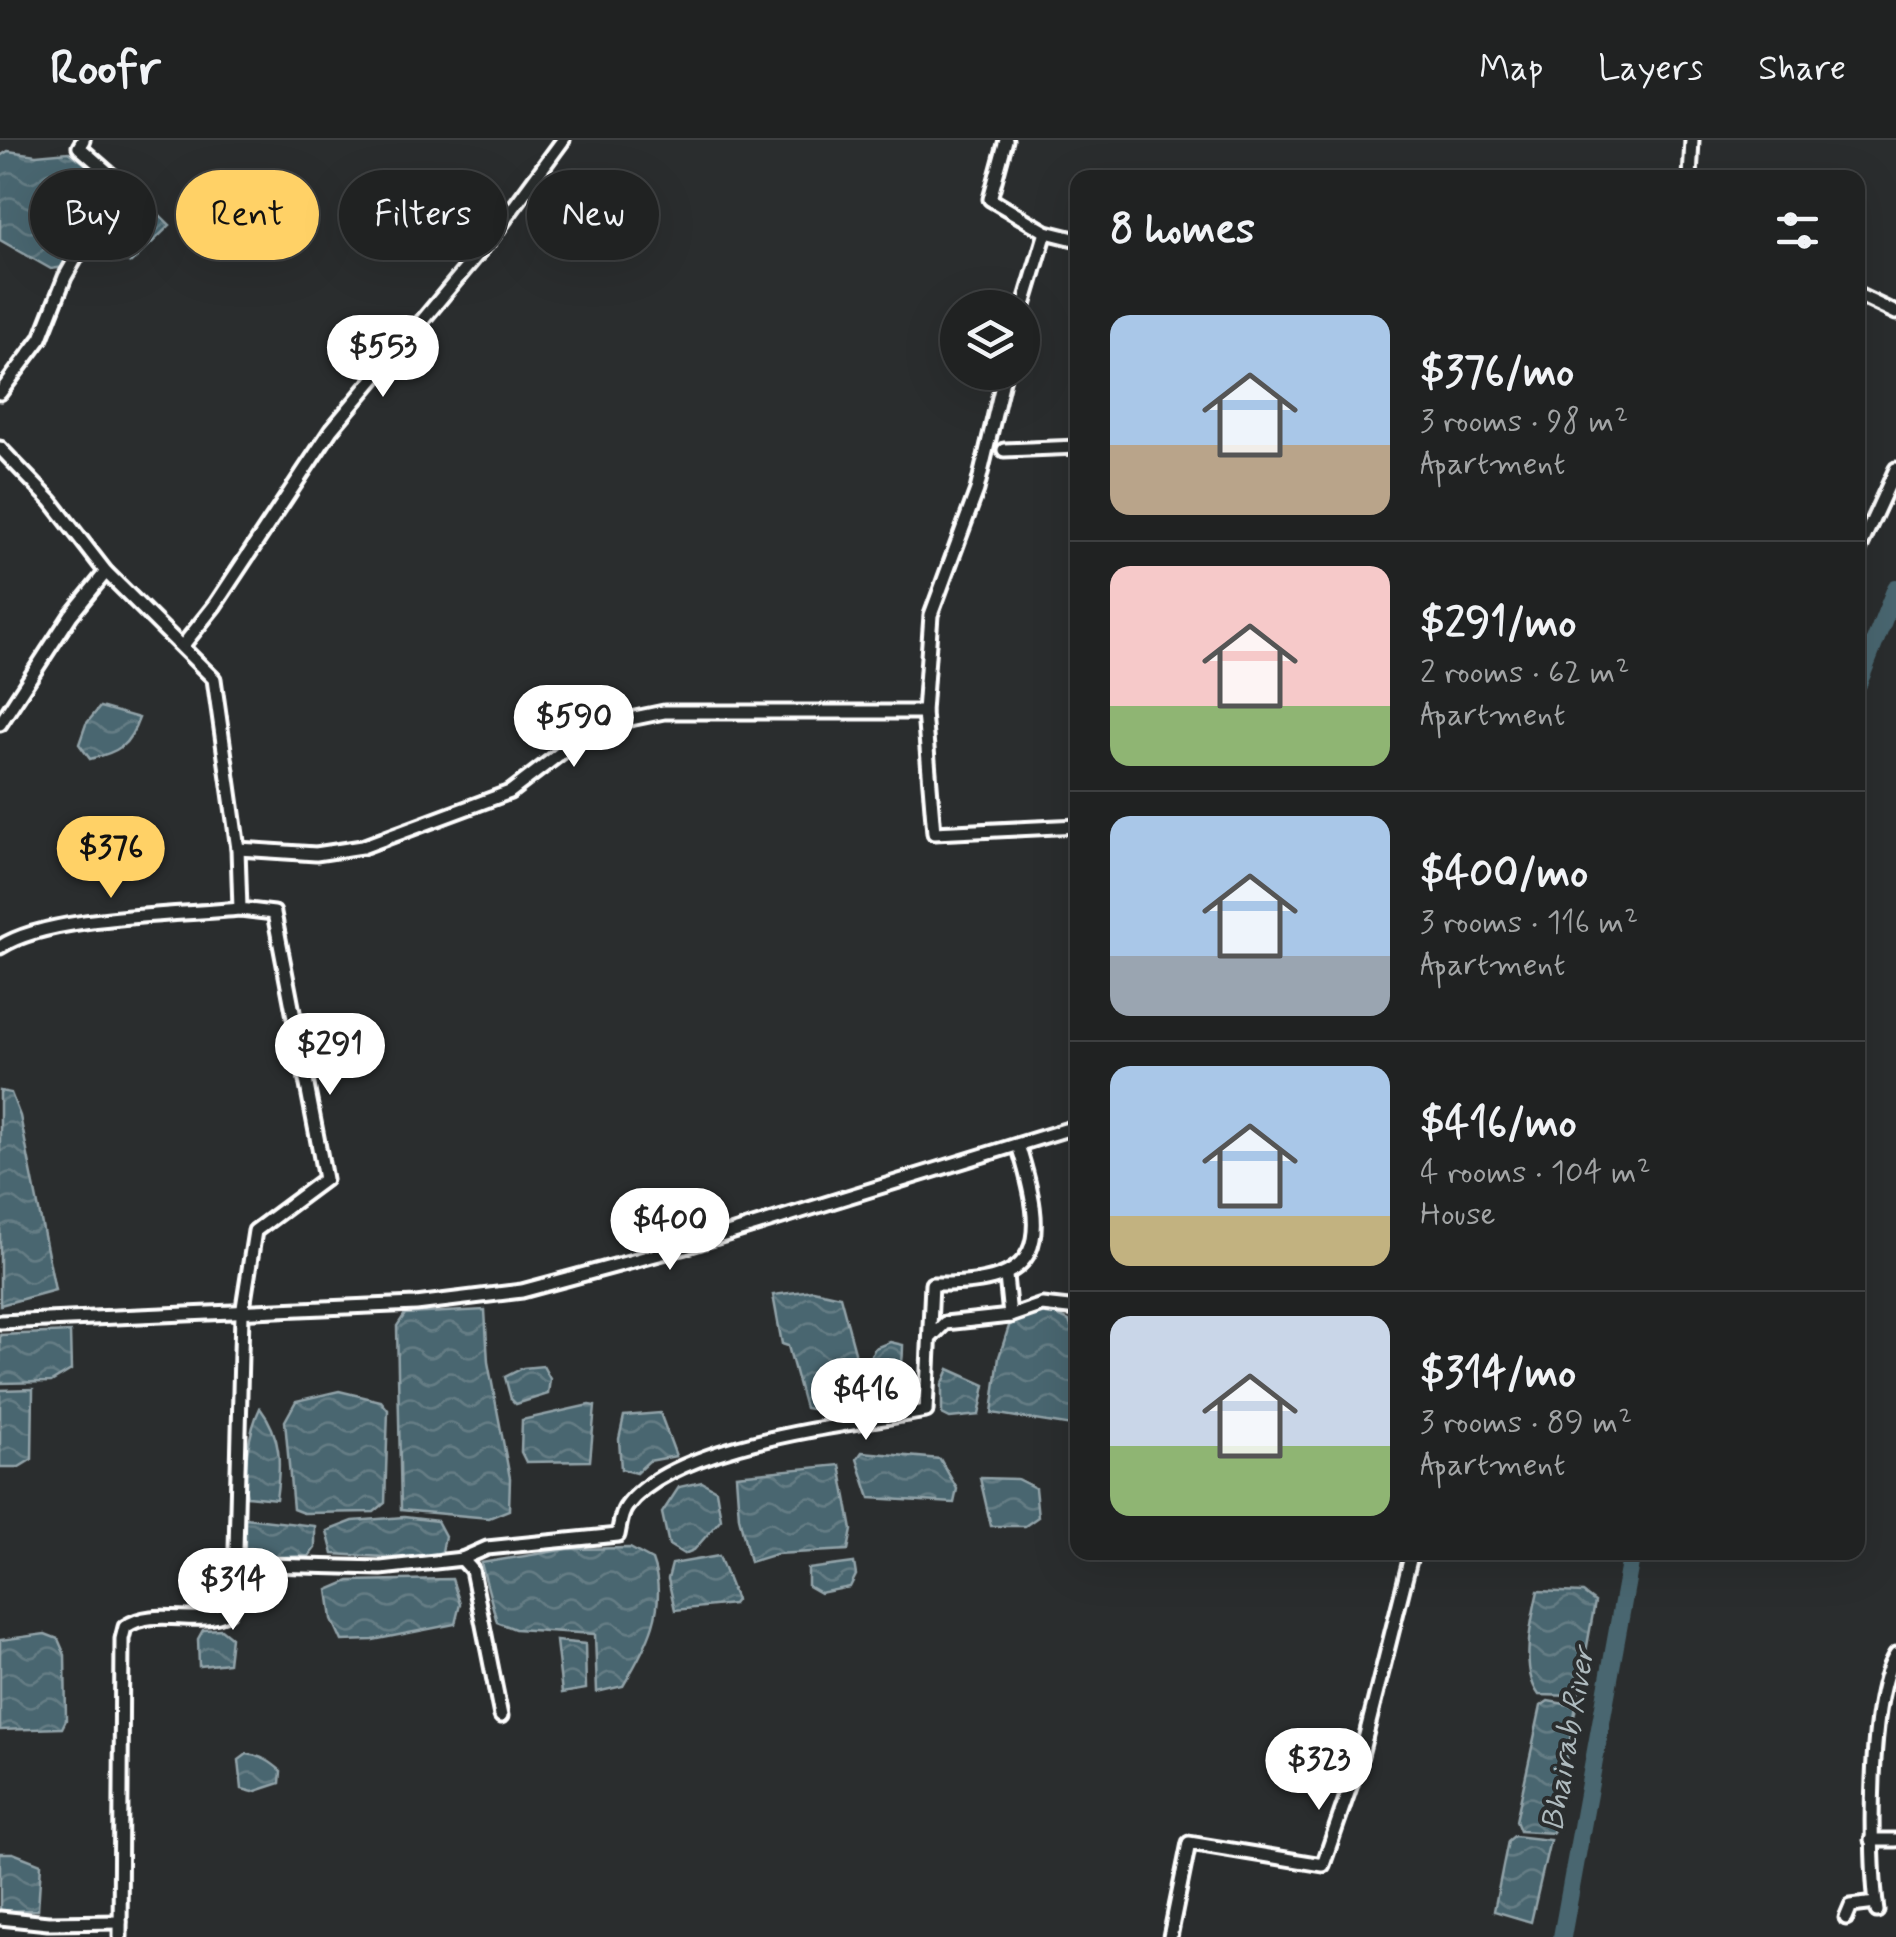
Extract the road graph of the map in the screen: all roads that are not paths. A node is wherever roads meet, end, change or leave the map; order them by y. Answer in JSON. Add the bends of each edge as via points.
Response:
{"nodes":[{"id":1,"x":83,"y":140,"type":"edge"},
{"id":2,"x":563,"y":140,"type":"edge"},
{"id":3,"x":1006,"y":140,"type":"edge"},
{"id":4,"x":1692,"y":140,"type":"edge"},
{"id":5,"x":1690,"y":170,"type":"edge"},
{"id":6,"x":1046,"y":232,"type":"junction"},
{"id":7,"x":1070,"y":238,"type":"edge"},
{"id":8,"x":1029,"y":290,"type":"edge"},
{"id":9,"x":1865,"y":298,"type":"edge"},
{"id":10,"x":1896,"y":313,"type":"edge"},
{"id":11,"x":1001,"y":390,"type":"edge"},
{"id":12,"x":0,"y":393,"type":"edge"},
{"id":13,"x":1070,"y":447,"type":"edge"},
{"id":14,"x":0,"y":448,"type":"edge"},
{"id":15,"x":1004,"y":450,"type":"dead end"},
{"id":16,"x":1896,"y":470,"type":"edge"},
{"id":17,"x":1865,"y":537,"type":"edge"},
{"id":18,"x":106,"y":572,"type":"junction"},
{"id":19,"x":184,"y":644,"type":"junction"},
{"id":20,"x":924,"y":712,"type":"junction"},
{"id":21,"x":0,"y":724,"type":"edge"},
{"id":22,"x":1070,"y":826,"type":"edge"},
{"id":23,"x":238,"y":850,"type":"junction"},
{"id":24,"x":240,"y":909,"type":"junction"},
{"id":25,"x":0,"y":947,"type":"edge"},
{"id":26,"x":1070,"y":1128,"type":"edge"},
{"id":27,"x":1018,"y":1144,"type":"junction"},
{"id":28,"x":1006,"y":1276,"type":"junction"},
{"id":29,"x":1070,"y":1308,"type":"edge"},
{"id":30,"x":242,"y":1314,"type":"junction"},
{"id":31,"x":1010,"y":1316,"type":"junction"},
{"id":32,"x":0,"y":1322,"type":"edge"},
{"id":33,"x":930,"y":1337,"type":"junction"},
{"id":34,"x":462,"y":1560,"type":"junction"},
{"id":35,"x":1410,"y":1560,"type":"edge"},
{"id":36,"x":244,"y":1575,"type":"junction"},
{"id":37,"x":1896,"y":1654,"type":"edge"},
{"id":38,"x":501,"y":1716,"type":"dead end"},
{"id":39,"x":1871,"y":1840,"type":"junction"},
{"id":40,"x":1896,"y":1840,"type":"edge"},
{"id":41,"x":0,"y":1918,"type":"edge"},
{"id":42,"x":1846,"y":1918,"type":"dead end"},
{"id":43,"x":120,"y":1922,"type":"junction"},
{"id":44,"x":120,"y":1937,"type":"edge"},
{"id":45,"x":1170,"y":1937,"type":"edge"}],
"edges":[{"from":1,"to":12,"type":"street","via":[[79,148],[119,182],[65,277],[41,338]]},
{"from":2,"to":19,"type":"street","via":[[492,238],[331,430]]},
{"from":3,"to":6,"type":"street","via":[[990,199]]},
{"from":4,"to":5,"type":"street"},
{"from":6,"to":7,"type":"street"},
{"from":6,"to":8,"type":"street"},
{"from":9,"to":10,"type":"street"},
{"from":11,"to":20,"type":"street","via":[[977,490],[931,615]]},
{"from":13,"to":15,"type":"street"},
{"from":14,"to":18,"type":"street"},
{"from":16,"to":17,"type":"street"},
{"from":18,"to":19,"type":"street"},
{"from":18,"to":21,"type":"street"},
{"from":19,"to":23,"type":"street","via":[[214,679]]},
{"from":20,"to":22,"type":"street","via":[[934,833]]},
{"from":20,"to":23,"type":"street","via":[[647,716],[596,726],[510,792],[362,847],[316,854]]},
{"from":23,"to":24,"type":"street"},
{"from":24,"to":25,"type":"street","via":[[62,926]]},
{"from":24,"to":30,"type":"street","via":[[274,913],[325,1180],[255,1231]]},
{"from":26,"to":27,"type":"street"},
{"from":27,"to":28,"type":"street","via":[[1035,1216],[1029,1253]]},
{"from":27,"to":30,"type":"street","via":[[522,1291]]},
{"from":28,"to":31,"type":"street"},
{"from":28,"to":33,"type":"street","via":[[982,1285],[932,1284]]},
{"from":29,"to":31,"type":"street","via":[[1042,1306]]},
{"from":30,"to":32,"type":"street"},
{"from":30,"to":36,"type":"street","via":[[236,1549]]},
{"from":31,"to":33,"type":"street","via":[[944,1322]]},
{"from":33,"to":34,"type":"street","via":[[926,1411],[720,1450],[650,1486],[625,1507],[618,1535],[487,1548]]},
{"from":34,"to":36,"type":"street","via":[[380,1568],[266,1565]]},
{"from":34,"to":38,"type":"street","via":[[472,1570]]},
{"from":35,"to":45,"type":"street","via":[[1361,1755],[1323,1864],[1189,1843]]},
{"from":36,"to":43,"type":"street","via":[[229,1612],[215,1619],[138,1618],[125,1626]]},
{"from":37,"to":39,"type":"street","via":[[1882,1681]]},
{"from":39,"to":40,"type":"street"},
{"from":39,"to":42,"type":"street","via":[[1877,1907],[1851,1906]]},
{"from":41,"to":43,"type":"street"},
{"from":43,"to":44,"type":"street"}]}
